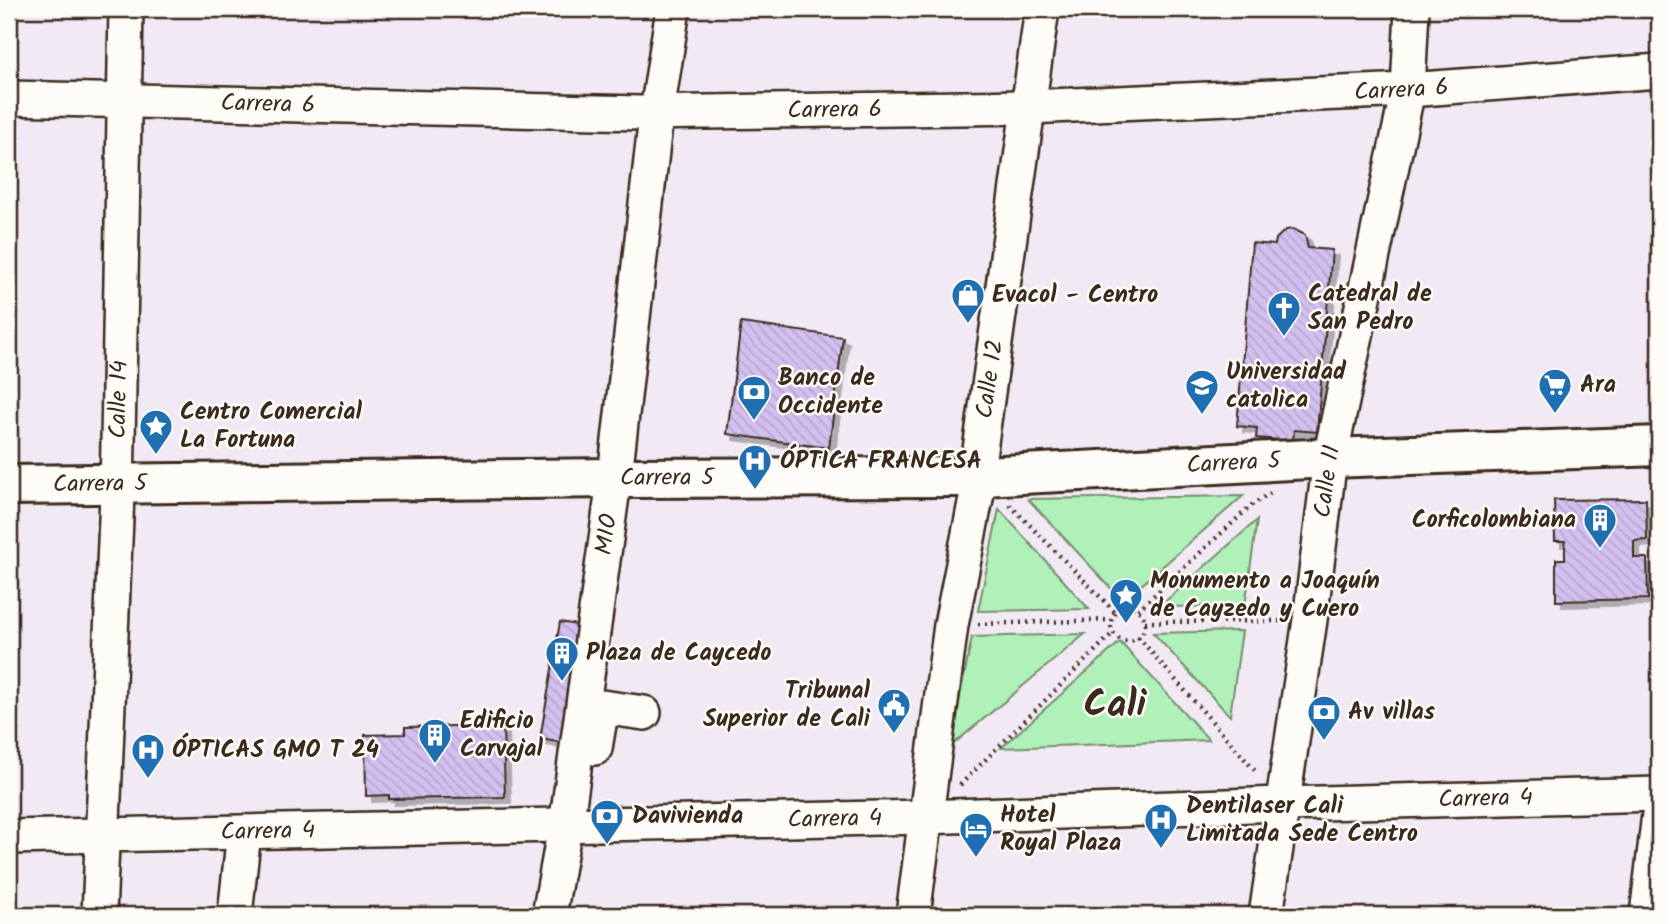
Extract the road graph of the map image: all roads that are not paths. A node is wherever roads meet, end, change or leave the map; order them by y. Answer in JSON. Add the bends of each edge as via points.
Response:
{"nodes":[{"id":1,"x":126,"y":9,"type":"edge"},
{"id":2,"x":656,"y":9,"type":"edge"},
{"id":3,"x":673,"y":9,"type":"edge"},
{"id":4,"x":1042,"y":9,"type":"edge"},
{"id":5,"x":1412,"y":9,"type":"edge"},
{"id":6,"x":1659,"y":71,"type":"edge"},
{"id":7,"x":1408,"y":90,"type":"junction"},
{"id":8,"x":9,"y":98,"type":"edge"},
{"id":9,"x":124,"y":100,"type":"junction"},
{"id":10,"x":647,"y":107,"type":"junction"},
{"id":11,"x":1028,"y":107,"type":"junction"},
{"id":12,"x":1659,"y":446,"type":"edge"},
{"id":13,"x":1330,"y":458,"type":"junction"},
{"id":14,"x":606,"y":478,"type":"junction"},
{"id":15,"x":117,"y":483,"type":"junction"},
{"id":16,"x":9,"y":485,"type":"edge"},
{"id":17,"x":990,"y":487,"type":"junction"},
{"id":18,"x":644,"y":713,"type":"dead end"},
{"id":19,"x":1659,"y":794,"type":"edge"},
{"id":20,"x":1283,"y":804,"type":"junction"},
{"id":21,"x":1659,"y":814,"type":"edge"},
{"id":22,"x":925,"y":817,"type":"junction"},
{"id":23,"x":574,"y":825,"type":"junction"},
{"id":24,"x":244,"y":832,"type":"junction"},
{"id":25,"x":103,"y":835,"type":"junction"},
{"id":26,"x":9,"y":837,"type":"edge"},
{"id":27,"x":99,"y":915,"type":"edge"},
{"id":28,"x":235,"y":915,"type":"edge"},
{"id":29,"x":549,"y":915,"type":"edge"},
{"id":30,"x":565,"y":915,"type":"edge"},
{"id":31,"x":913,"y":915,"type":"edge"},
{"id":32,"x":1266,"y":915,"type":"edge"},
{"id":33,"x":1647,"y":915,"type":"edge"}],
"edges":[{"from":1,"to":9,"type":"street","name":"Calle 14"},
{"from":2,"to":10,"type":"street"},
{"from":3,"to":10,"type":"street"},
{"from":4,"to":11,"type":"street","name":"Calle 12"},
{"from":5,"to":7,"type":"street","name":"Calle 11"},
{"from":6,"to":7,"type":"street","name":"Carrera 6"},
{"from":7,"to":11,"type":"street","name":"Carrera 6"},
{"from":7,"to":13,"type":"street","name":"Calle 11"},
{"from":8,"to":9,"type":"street","name":"Carrera 6"},
{"from":9,"to":10,"type":"street","name":"Carrera 6"},
{"from":9,"to":15,"type":"street","name":"Calle 14"},
{"from":10,"to":11,"type":"street","name":"Carrera 6"},
{"from":10,"to":14,"type":"street","name":"MIO"},
{"from":11,"to":17,"type":"street","name":"Calle 12","via":[[978,464]]},
{"from":12,"to":13,"type":"main road","name":"Carrera 5"},
{"from":13,"to":17,"type":"main road","name":"Carrera 5"},
{"from":13,"to":20,"type":"street","name":"Calle 11"},
{"from":14,"to":15,"type":"main road","name":"Carrera 5"},
{"from":14,"to":17,"type":"main road","name":"Carrera 5"},
{"from":14,"to":23,"type":"street","name":"MIO"},
{"from":15,"to":16,"type":"main road","name":"Carrera 5"},
{"from":15,"to":25,"type":"street","name":"Calle 14"},
{"from":17,"to":22,"type":"street","name":"Calle 12","via":[[978,488],[951,625]]},
{"from":18,"to":23,"type":"street","via":[[602,707]]},
{"from":19,"to":20,"type":"street","name":"Carrera 4"},
{"from":20,"to":22,"type":"street","name":"Carrera 4"},
{"from":20,"to":32,"type":"street","name":"Calle 11"},
{"from":21,"to":33,"type":"street"},
{"from":22,"to":23,"type":"street","name":"Carrera 4"},
{"from":22,"to":31,"type":"street","name":"Calle 12"},
{"from":23,"to":24,"type":"street","name":"Carrera 4"},
{"from":23,"to":29,"type":"street","name":"MIO"},
{"from":23,"to":30,"type":"street"},
{"from":24,"to":25,"type":"street","name":"Carrera 4"},
{"from":24,"to":28,"type":"street"},
{"from":25,"to":26,"type":"street","name":"Carrera 4"},
{"from":25,"to":27,"type":"street","name":"Calle 14"}]}
